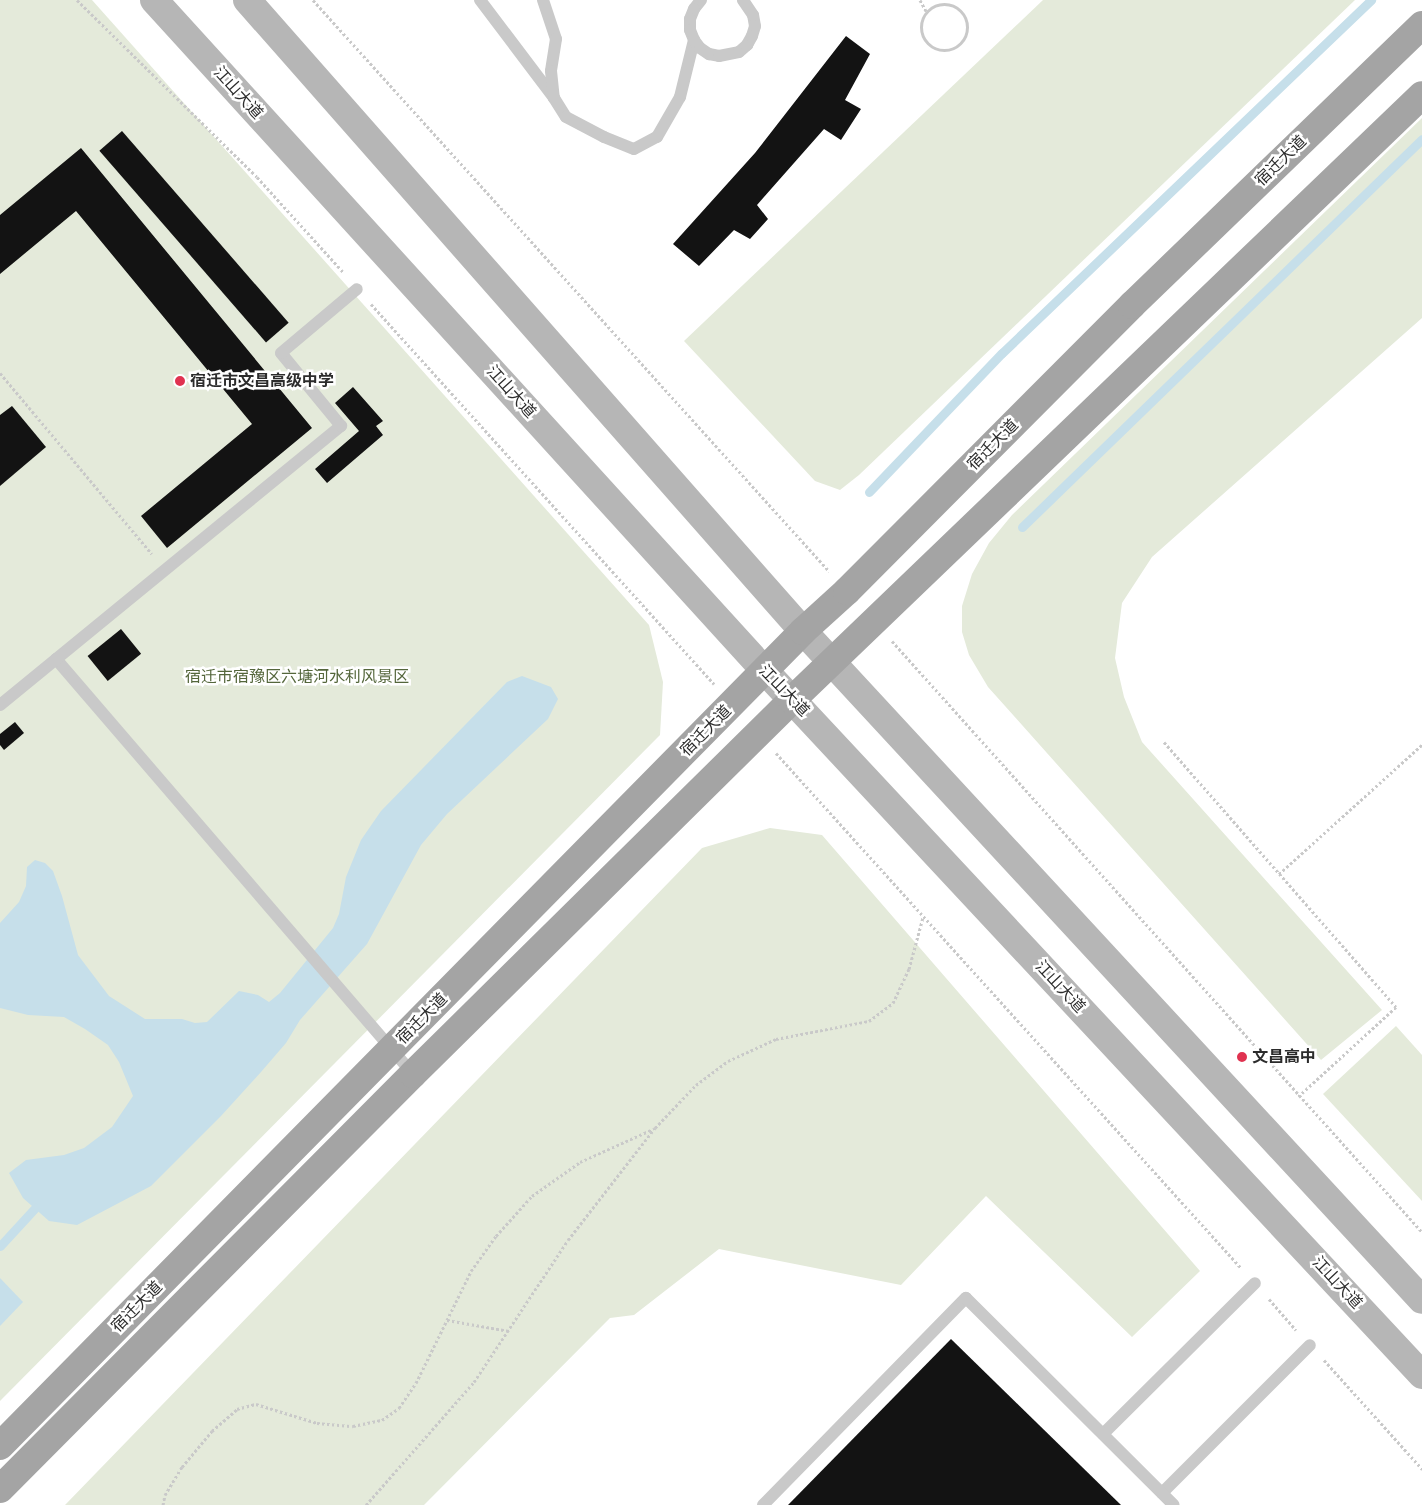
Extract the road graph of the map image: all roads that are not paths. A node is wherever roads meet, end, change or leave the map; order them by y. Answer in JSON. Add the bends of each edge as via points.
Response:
{"nodes":[{"id":1,"x":154,"y":0,"type":"edge"},
{"id":2,"x":247,"y":0,"type":"edge"},
{"id":3,"x":480,"y":0,"type":"edge"},
{"id":4,"x":543,"y":0,"type":"edge"},
{"id":5,"x":700,"y":0,"type":"edge"},
{"id":6,"x":743,"y":0,"type":"edge"},
{"id":7,"x":1422,"y":25,"type":"edge"},
{"id":8,"x":694,"y":40,"type":"junction"},
{"id":9,"x":1422,"y":95,"type":"edge"},
{"id":10,"x":554,"y":98,"type":"junction"},
{"id":11,"x":358,"y":289,"type":"dead end"},
{"id":12,"x":803,"y":632,"type":"junction"},
{"id":13,"x":56,"y":659,"type":"junction"},
{"id":14,"x":832,"y":662,"type":"junction"},
{"id":15,"x":765,"y":671,"type":"junction"},
{"id":16,"x":792,"y":700,"type":"junction"},
{"id":17,"x":0,"y":704,"type":"edge"},
{"id":18,"x":391,"y":1051,"type":"junction"},
{"id":19,"x":413,"y":1074,"type":"junction"},
{"id":20,"x":1255,"y":1283,"type":"dead end"},
{"id":21,"x":1422,"y":1300,"type":"edge"},
{"id":22,"x":1310,"y":1345,"type":"dead end"},
{"id":23,"x":1422,"y":1375,"type":"edge"},
{"id":24,"x":1102,"y":1434,"type":"junction"},
{"id":25,"x":0,"y":1446,"type":"edge"},
{"id":26,"x":0,"y":1489,"type":"edge"},
{"id":27,"x":1162,"y":1493,"type":"junction"},
{"id":28,"x":763,"y":1505,"type":"edge"},
{"id":29,"x":1174,"y":1505,"type":"edge"}],
"edges":[{"from":1,"to":15,"type":"main road","name":"江山大道"},
{"from":2,"to":12,"type":"main road"},
{"from":3,"to":10,"type":"lane"},
{"from":4,"to":10,"type":"lane","via":[[556,39],[550,71]]},
{"from":5,"to":8,"type":"lane","via":[[690,19]]},
{"from":6,"to":8,"type":"lane","via":[[754,15],[755,26],[747,45],[739,52],[719,56],[709,54]]},
{"from":7,"to":12,"type":"main road","name":"宿迁大道","via":[[1132,305]]},
{"from":8,"to":10,"type":"lane","via":[[680,97],[657,137],[634,149],[566,117]]},
{"from":9,"to":14,"type":"main road","name":"宿迁大道"},
{"from":11,"to":13,"type":"lane","via":[[281,354],[341,426]]},
{"from":12,"to":14,"type":"main road"},
{"from":12,"to":15,"type":"main road","name":"宿迁大道"},
{"from":13,"to":17,"type":"lane"},
{"from":13,"to":18,"type":"lane"},
{"from":14,"to":16,"type":"main road","name":"宿迁大道"},
{"from":14,"to":21,"type":"main road"},
{"from":15,"to":16,"type":"main road","name":"江山大道"},
{"from":15,"to":18,"type":"main road","name":"宿迁大道"},
{"from":16,"to":19,"type":"main road","name":"宿迁大道"},
{"from":16,"to":23,"type":"main road","name":"江山大道"},
{"from":18,"to":19,"type":"lane"},
{"from":18,"to":25,"type":"main road","name":"宿迁大道"},
{"from":19,"to":26,"type":"main road","name":"宿迁大道"},
{"from":20,"to":24,"type":"lane"},
{"from":22,"to":27,"type":"lane"},
{"from":24,"to":27,"type":"lane"},
{"from":24,"to":28,"type":"lane","via":[[966,1298]]},
{"from":27,"to":29,"type":"lane"}]}
